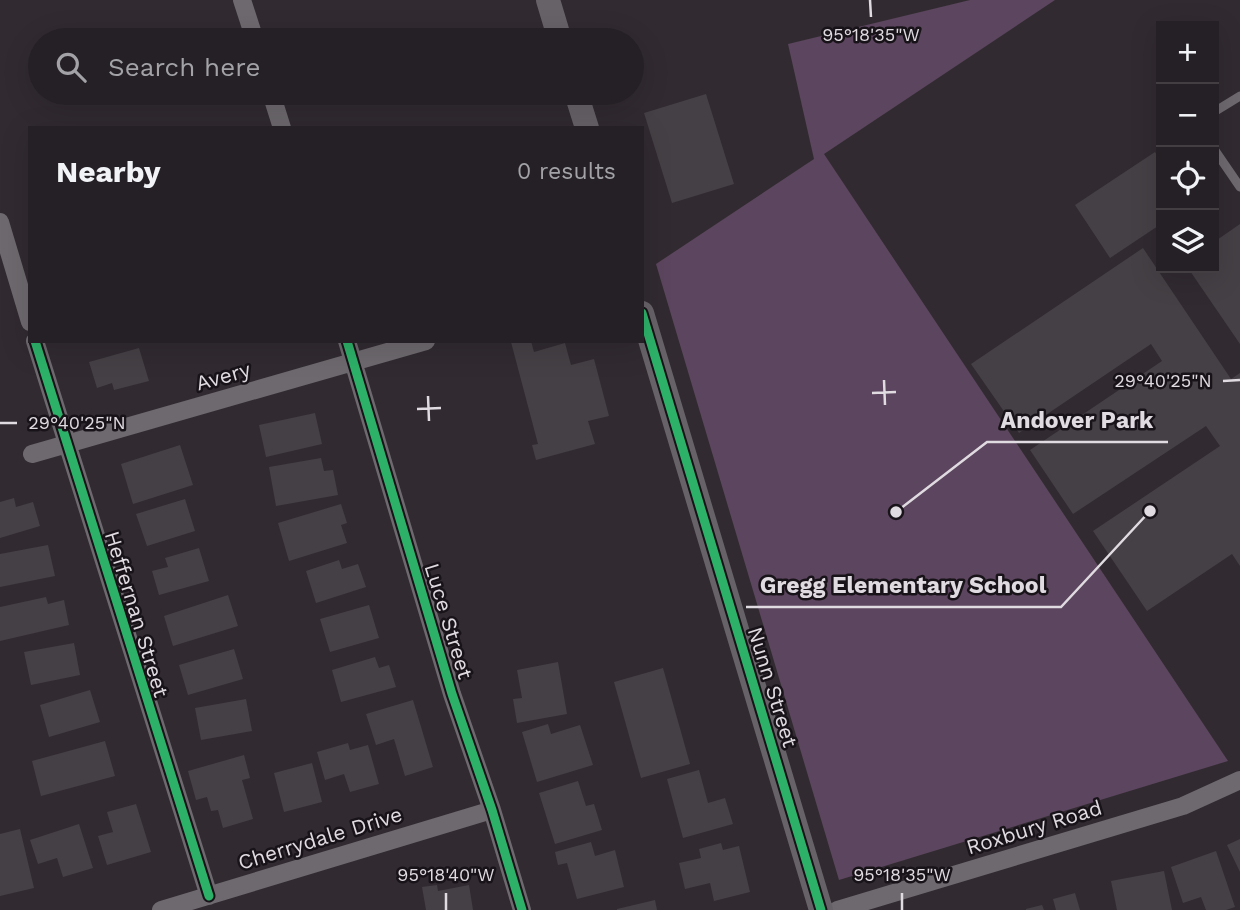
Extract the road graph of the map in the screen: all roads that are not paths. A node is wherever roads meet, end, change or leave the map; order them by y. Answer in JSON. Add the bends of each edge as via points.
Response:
{"nodes":[{"id":1,"x":242,"y":0,"type":"edge"},
{"id":2,"x":548,"y":0,"type":"edge"},
{"id":3,"x":251,"y":28,"type":"edge"},
{"id":4,"x":556,"y":28,"type":"edge"},
{"id":5,"x":1240,"y":96,"type":"edge"},
{"id":6,"x":275,"y":105,"type":"edge"},
{"id":7,"x":580,"y":105,"type":"edge"},
{"id":8,"x":1219,"y":109,"type":"edge"},
{"id":9,"x":281,"y":126,"type":"edge"},
{"id":10,"x":586,"y":126,"type":"edge"},
{"id":11,"x":1219,"y":156,"type":"edge"},
{"id":12,"x":1240,"y":187,"type":"edge"},
{"id":13,"x":0,"y":222,"type":"edge"},
{"id":14,"x":28,"y":315,"type":"edge"},
{"id":15,"x":644,"y":320,"type":"edge"},
{"id":16,"x":36,"y":343,"type":"edge"},
{"id":17,"x":348,"y":343,"type":"edge"},
{"id":18,"x":419,"y":343,"type":"edge"},
{"id":19,"x":354,"y":363,"type":"junction"},
{"id":20,"x":66,"y":444,"type":"junction"},
{"id":21,"x":32,"y":454,"type":"dead end"},
{"id":22,"x":1240,"y":780,"type":"edge"},
{"id":23,"x":492,"y":810,"type":"junction"},
{"id":24,"x":209,"y":896,"type":"junction"},
{"id":25,"x":161,"y":910,"type":"edge"},
{"id":26,"x":522,"y":910,"type":"edge"},
{"id":27,"x":821,"y":910,"type":"edge"},
{"id":28,"x":837,"y":910,"type":"edge"}],
"edges":[{"from":1,"to":3,"type":"street"},
{"from":2,"to":4,"type":"street"},
{"from":5,"to":8,"type":"lane"},
{"from":6,"to":9,"type":"street"},
{"from":7,"to":10,"type":"street"},
{"from":11,"to":12,"type":"lane"},
{"from":13,"to":14,"type":"street"},
{"from":15,"to":27,"type":"street","name":"Nunn Street"},
{"from":16,"to":20,"type":"street","name":"Heffernan Street"},
{"from":17,"to":19,"type":"street","name":"Luce Street"},
{"from":18,"to":19,"type":"street","name":"Avery"},
{"from":19,"to":20,"type":"street","name":"Avery"},
{"from":19,"to":23,"type":"street","name":"Luce Street","via":[[452,694]]},
{"from":20,"to":21,"type":"street","name":"Avery"},
{"from":20,"to":24,"type":"street","name":"Heffernan Street"},
{"from":22,"to":28,"type":"street","name":"Roxbury Road","via":[[1182,806]]},
{"from":23,"to":24,"type":"street","name":"Cherrydale Drive"},
{"from":23,"to":26,"type":"street","name":"Luce Street"},
{"from":24,"to":25,"type":"street","name":"Cherrydale Drive"}]}
